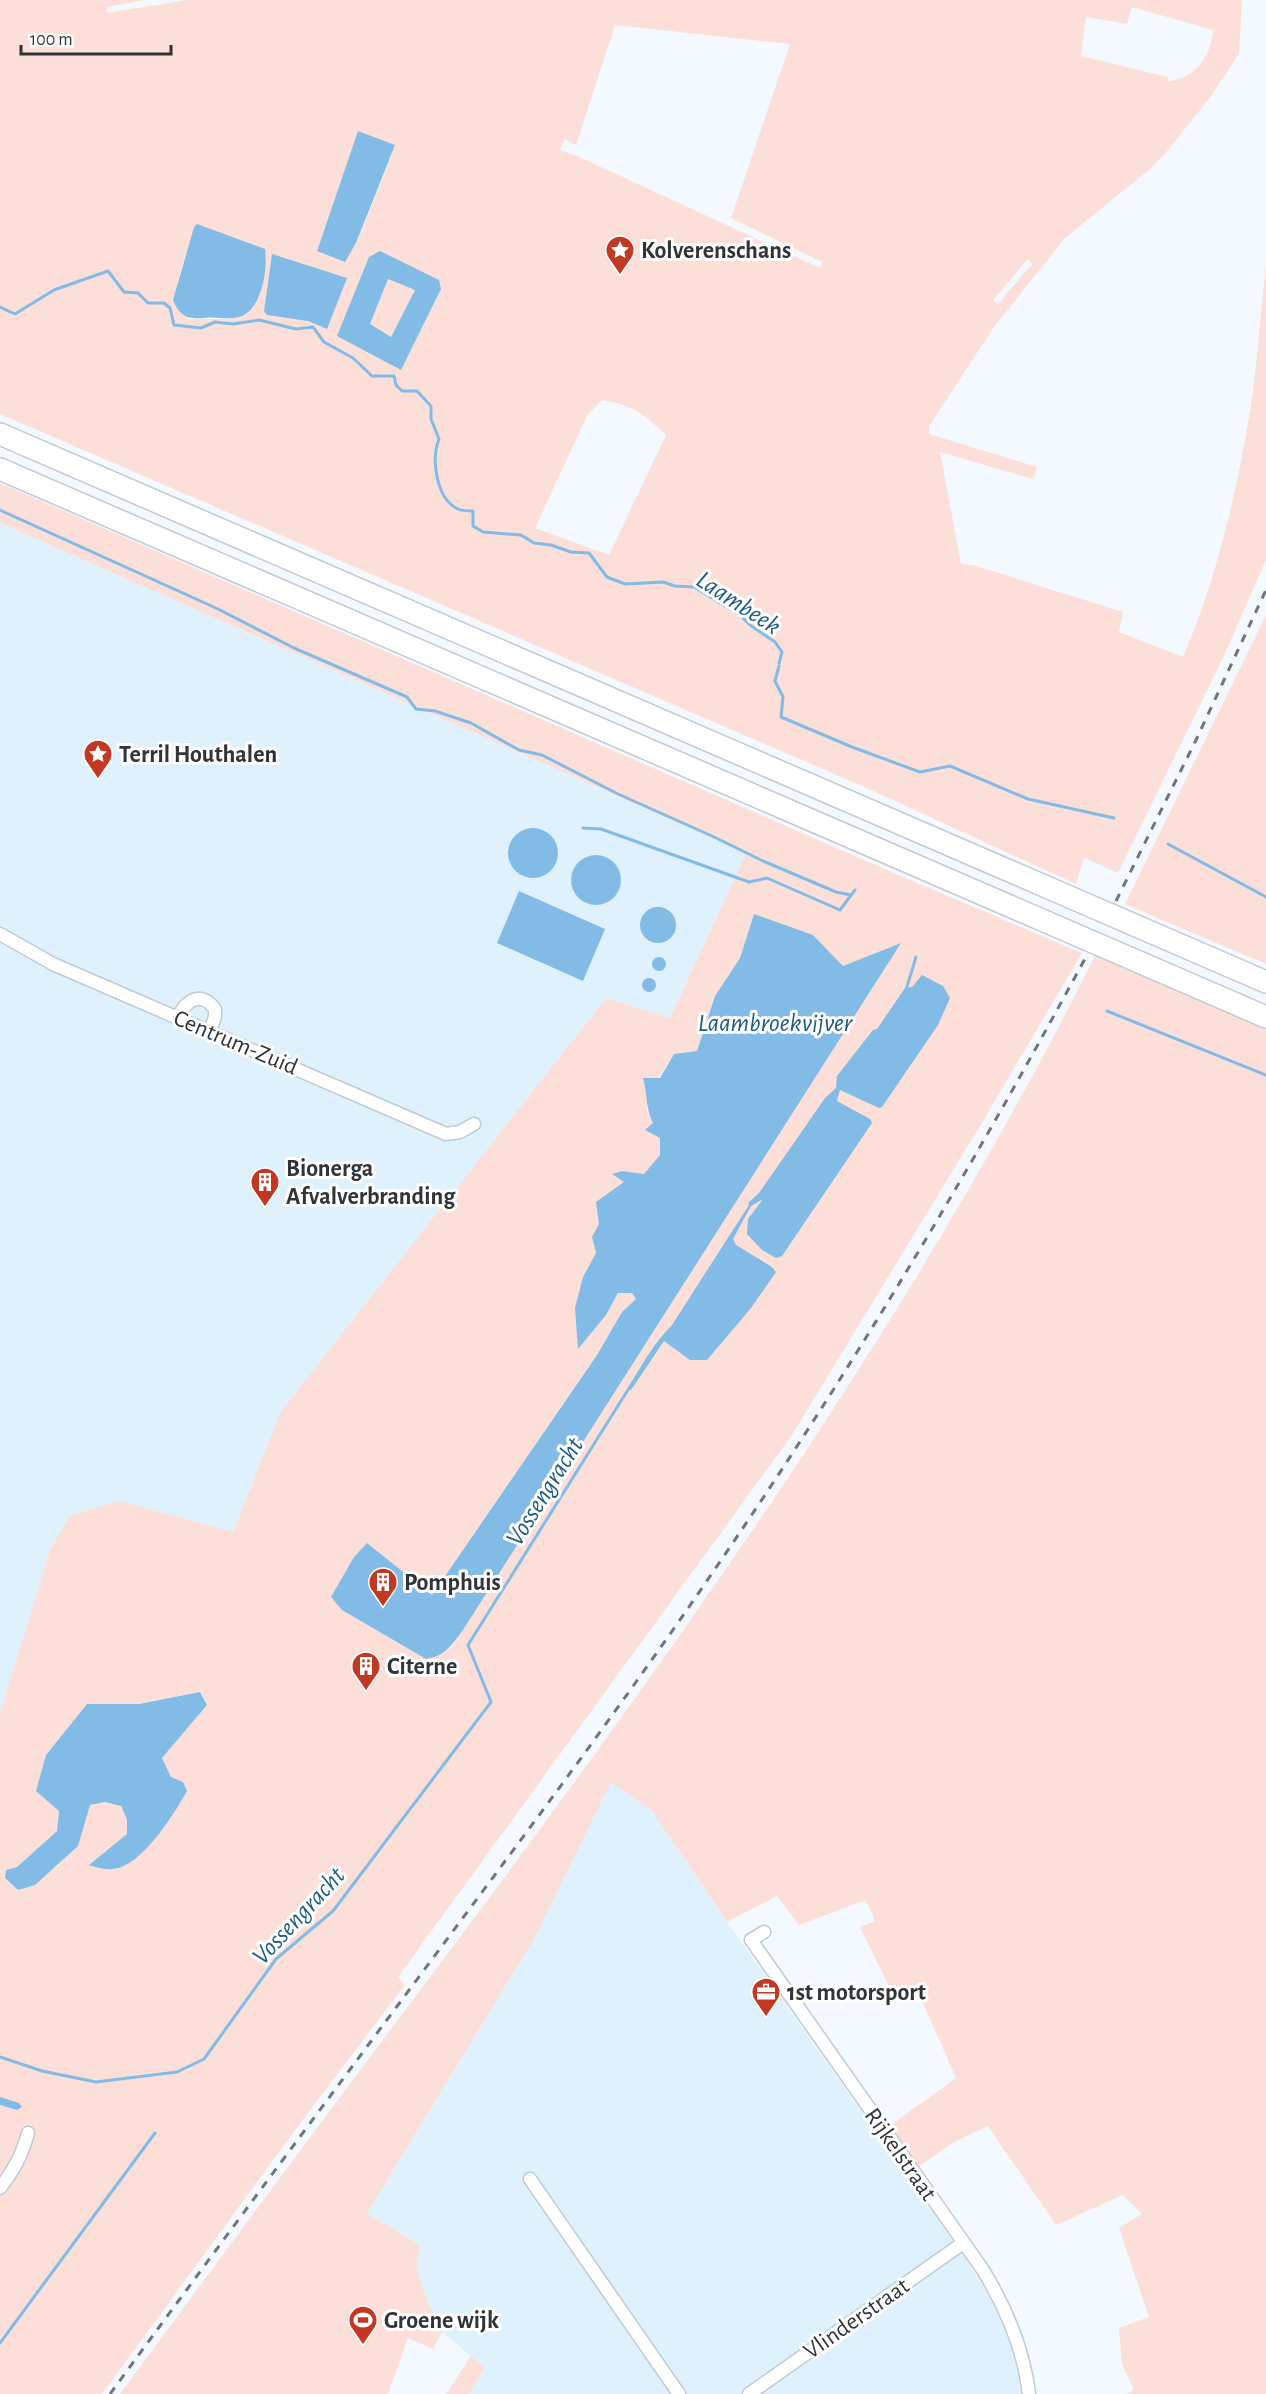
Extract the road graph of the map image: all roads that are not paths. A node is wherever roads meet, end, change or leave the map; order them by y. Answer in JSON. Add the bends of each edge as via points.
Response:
{"nodes":[{"id":1,"x":0,"y":434,"type":"edge"},
{"id":2,"x":0,"y":469,"type":"edge"},
{"id":3,"x":0,"y":934,"type":"edge"},
{"id":4,"x":1266,"y":982,"type":"edge"},
{"id":5,"x":178,"y":1017,"type":"junction"},
{"id":6,"x":1266,"y":1017,"type":"edge"},
{"id":7,"x":210,"y":1031,"type":"junction"},
{"id":8,"x":474,"y":1124,"type":"dead end"},
{"id":9,"x":764,"y":1932,"type":"dead end"},
{"id":10,"x":28,"y":2133,"type":"dead end"},
{"id":11,"x":530,"y":2179,"type":"dead end"},
{"id":12,"x":0,"y":2188,"type":"edge"},
{"id":13,"x":963,"y":2243,"type":"junction"},
{"id":14,"x":679,"y":2394,"type":"edge"},
{"id":15,"x":749,"y":2394,"type":"edge"},
{"id":16,"x":1029,"y":2394,"type":"edge"}],
"edges":[{"from":1,"to":4,"type":"highway"},
{"from":2,"to":6,"type":"highway"},
{"from":3,"to":5,"type":"street","name":"Centrum-Zuid","via":[[53,964]]},
{"from":5,"to":7,"type":"street","name":"Centrum-Zuid"},
{"from":5,"to":7,"type":"street","via":[[188,1002],[204,999],[214,1009]]},
{"from":7,"to":8,"type":"street","name":"Centrum-Zuid","via":[[446,1134]]},
{"from":9,"to":13,"type":"street","name":"Rijkelstraat","via":[[751,1940]]},
{"from":10,"to":12,"type":"street","via":[[14,2171]]},
{"from":11,"to":14,"type":"street"},
{"from":13,"to":15,"type":"street","name":"Vlinderstraat"},
{"from":13,"to":16,"type":"street","name":"Rijkelstraat","via":[[1002,2302],[1022,2355]]}]}
